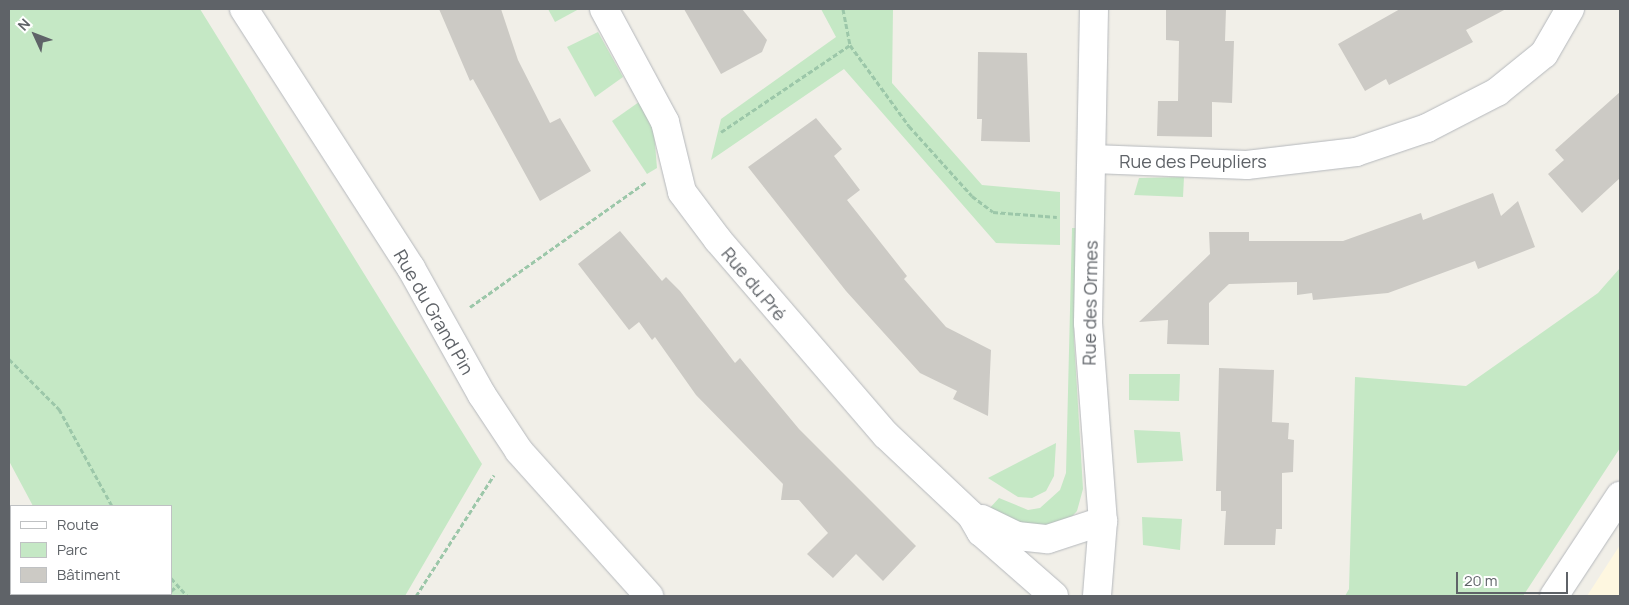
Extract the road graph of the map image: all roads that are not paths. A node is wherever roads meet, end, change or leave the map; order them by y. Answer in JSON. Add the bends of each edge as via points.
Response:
{"nodes":[{"id":1,"x":244,"y":9,"type":"edge"},
{"id":2,"x":604,"y":9,"type":"edge"},
{"id":3,"x":1094,"y":9,"type":"edge"},
{"id":4,"x":1570,"y":9,"type":"edge"},
{"id":5,"x":1093,"y":159,"type":"junction"},
{"id":6,"x":1620,"y":496,"type":"edge"},
{"id":7,"x":971,"y":515,"type":"junction"},
{"id":8,"x":1104,"y":521,"type":"junction"},
{"id":9,"x":649,"y":596,"type":"edge"},
{"id":10,"x":1054,"y":596,"type":"edge"},
{"id":11,"x":1097,"y":596,"type":"edge"},
{"id":12,"x":1554,"y":596,"type":"edge"}],
"edges":[{"from":1,"to":9,"type":"street","name":"Rue du Grand Pin","via":[[411,268],[482,395],[520,451]]},
{"from":2,"to":7,"type":"street","name":"Rue du Pré","via":[[665,122],[682,192],[794,332],[886,435]]},
{"from":3,"to":5,"type":"street","name":"Rue des Ormes"},
{"from":4,"to":5,"type":"street","name":"Rue des Peupliers","via":[[1544,54],[1496,92],[1427,128],[1356,152],[1247,165]]},
{"from":5,"to":8,"type":"street","name":"Rue des Ormes","via":[[1089,371]]},
{"from":6,"to":12,"type":"street"},
{"from":7,"to":8,"type":"street","name":"Rue du Pré","via":[[1032,539],[1063,536]]},
{"from":7,"to":10,"type":"street","name":"Rue du Pré","via":[[981,532]]},
{"from":8,"to":11,"type":"street","name":"Rue des Ormes"}]}
